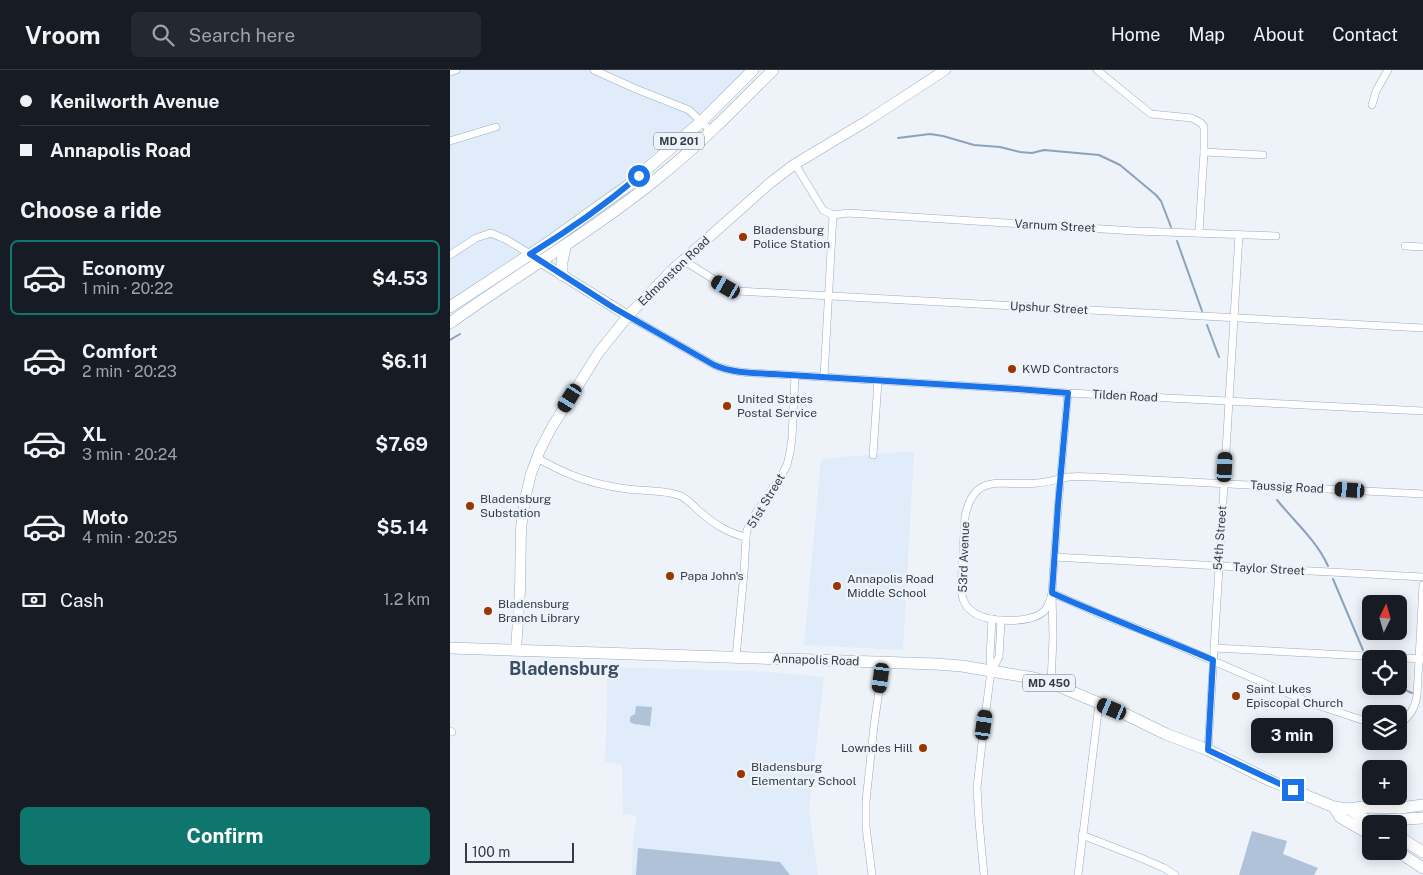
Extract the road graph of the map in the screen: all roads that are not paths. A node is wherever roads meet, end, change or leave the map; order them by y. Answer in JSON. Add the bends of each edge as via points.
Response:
{"nodes":[{"id":1,"x":456,"y":70,"type":"edge"},
{"id":2,"x":594,"y":70,"type":"edge"},
{"id":3,"x":753,"y":70,"type":"edge"},
{"id":4,"x":773,"y":70,"type":"edge"},
{"id":5,"x":945,"y":70,"type":"edge"},
{"id":6,"x":1097,"y":70,"type":"edge"},
{"id":7,"x":1388,"y":70,"type":"edge"},
{"id":8,"x":450,"y":72,"type":"edge"},
{"id":9,"x":1372,"y":105,"type":"dead end"},
{"id":10,"x":702,"y":121,"type":"junction"},
{"id":11,"x":496,"y":127,"type":"dead end"},
{"id":12,"x":712,"y":132,"type":"junction"},
{"id":13,"x":450,"y":141,"type":"edge"},
{"id":14,"x":1204,"y":149,"type":"junction"},
{"id":15,"x":1263,"y":155,"type":"dead end"},
{"id":16,"x":795,"y":164,"type":"junction"},
{"id":17,"x":833,"y":215,"type":"junction"},
{"id":18,"x":1199,"y":233,"type":"junction"},
{"id":19,"x":1239,"y":235,"type":"junction"},
{"id":20,"x":1276,"y":236,"type":"dead end"},
{"id":21,"x":565,"y":246,"type":"junction"},
{"id":22,"x":1405,"y":246,"type":"dead end"},
{"id":23,"x":1423,"y":247,"type":"edge"},
{"id":24,"x":530,"y":254,"type":"junction"},
{"id":25,"x":450,"y":255,"type":"edge"},
{"id":26,"x":683,"y":260,"type":"junction"},
{"id":27,"x":542,"y":262,"type":"junction"},
{"id":28,"x":562,"y":275,"type":"junction"},
{"id":29,"x":828,"y":296,"type":"junction"},
{"id":30,"x":450,"y":307,"type":"edge"},
{"id":31,"x":628,"y":316,"type":"junction"},
{"id":32,"x":1234,"y":318,"type":"junction"},
{"id":33,"x":450,"y":323,"type":"edge"},
{"id":34,"x":1423,"y":328,"type":"edge"},
{"id":35,"x":795,"y":376,"type":"junction"},
{"id":36,"x":824,"y":377,"type":"junction"},
{"id":37,"x":878,"y":381,"type":"junction"},
{"id":38,"x":1068,"y":393,"type":"junction"},
{"id":39,"x":1229,"y":402,"type":"junction"},
{"id":40,"x":1423,"y":411,"type":"edge"},
{"id":41,"x":873,"y":454,"type":"dead end"},
{"id":42,"x":537,"y":458,"type":"junction"},
{"id":43,"x":1060,"y":479,"type":"junction"},
{"id":44,"x":1224,"y":483,"type":"junction"},
{"id":45,"x":1423,"y":494,"type":"edge"},
{"id":46,"x":746,"y":537,"type":"junction"},
{"id":47,"x":1054,"y":557,"type":"junction"},
{"id":48,"x":1219,"y":567,"type":"junction"},
{"id":49,"x":1423,"y":577,"type":"edge"},
{"id":50,"x":1423,"y":584,"type":"edge"},
{"id":51,"x":1052,"y":593,"type":"junction"},
{"id":52,"x":992,"y":619,"type":"junction"},
{"id":53,"x":1001,"y":620,"type":"junction"},
{"id":54,"x":450,"y":648,"type":"edge"},
{"id":55,"x":1214,"y":648,"type":"junction"},
{"id":56,"x":516,"y":650,"type":"junction"},
{"id":57,"x":736,"y":657,"type":"junction"},
{"id":58,"x":1421,"y":659,"type":"edge"},
{"id":59,"x":1213,"y":660,"type":"junction"},
{"id":60,"x":883,"y":662,"type":"junction"},
{"id":61,"x":991,"y":670,"type":"junction"},
{"id":62,"x":1051,"y":683,"type":"junction"},
{"id":63,"x":1099,"y":704,"type":"junction"},
{"id":64,"x":1407,"y":718,"type":"edge"},
{"id":65,"x":1362,"y":720,"type":"edge"},
{"id":66,"x":1208,"y":750,"type":"junction"},
{"id":67,"x":1423,"y":805,"type":"edge"},
{"id":68,"x":1334,"y":807,"type":"junction"},
{"id":69,"x":1349,"y":809,"type":"junction"},
{"id":70,"x":1362,"y":818,"type":"edge"},
{"id":71,"x":1423,"y":818,"type":"edge"},
{"id":72,"x":1407,"y":821,"type":"edge"},
{"id":73,"x":1362,"y":824,"type":"edge"},
{"id":74,"x":1354,"y":825,"type":"junction"},
{"id":75,"x":1362,"y":830,"type":"edge"},
{"id":76,"x":1082,"y":835,"type":"junction"},
{"id":77,"x":1407,"y":843,"type":"edge"},
{"id":78,"x":1423,"y":852,"type":"edge"},
{"id":79,"x":1407,"y":858,"type":"edge"},
{"id":80,"x":1423,"y":868,"type":"edge"},
{"id":81,"x":872,"y":875,"type":"edge"},
{"id":82,"x":984,"y":875,"type":"edge"},
{"id":83,"x":1078,"y":875,"type":"edge"},
{"id":84,"x":1175,"y":875,"type":"edge"}],
"edges":[{"from":1,"to":8,"type":"street"},
{"from":2,"to":10,"type":"street","via":[[689,110]]},
{"from":3,"to":10,"type":"main road","number":"MD 201"},
{"from":4,"to":12,"type":"main road","number":"MD 201"},
{"from":5,"to":16,"type":"street","name":"Edmonston Road"},
{"from":6,"to":14,"type":"street","via":[[1151,114],[1186,117],[1202,123]]},
{"from":7,"to":9,"type":"street"},
{"from":10,"to":12,"type":"street"},
{"from":10,"to":24,"type":"main road","number":"MD 201","via":[[626,187]]},
{"from":11,"to":13,"type":"street"},
{"from":12,"to":21,"type":"main road","number":"MD 201","via":[[658,178]]},
{"from":14,"to":15,"type":"street"},
{"from":14,"to":18,"type":"street"},
{"from":16,"to":17,"type":"street","via":[[823,210]]},
{"from":16,"to":26,"type":"street","name":"Edmonston Road","via":[[758,192]]},
{"from":17,"to":18,"type":"street","name":"Varnum Street","via":[[848,213]]},
{"from":17,"to":29,"type":"street"},
{"from":18,"to":19,"type":"street","name":"Varnum Street"},
{"from":19,"to":20,"type":"street","name":"Varnum Street"},
{"from":19,"to":32,"type":"street","name":"54th Street"},
{"from":21,"to":27,"type":"main road","number":"MD 201"},
{"from":21,"to":28,"type":"main road"},
{"from":22,"to":23,"type":"street"},
{"from":24,"to":25,"type":"street","via":[[491,233],[476,238]]},
{"from":24,"to":27,"type":"street","name":"Tilden Road"},
{"from":24,"to":30,"type":"main road","number":"MD 201"},
{"from":26,"to":29,"type":"street","name":"Upshur Street","via":[[732,290]]},
{"from":26,"to":31,"type":"street","name":"Edmonston Road"},
{"from":27,"to":28,"type":"street","name":"Tilden Road"},
{"from":27,"to":33,"type":"main road","number":"MD 201"},
{"from":28,"to":31,"type":"street","name":"Tilden Road"},
{"from":29,"to":32,"type":"street","name":"Upshur Street"},
{"from":29,"to":36,"type":"street"},
{"from":31,"to":35,"type":"street","name":"Tilden Road","via":[[723,369]]},
{"from":31,"to":42,"type":"street","name":"Edmonston Road","via":[[591,363]]},
{"from":32,"to":34,"type":"street","name":"Upshur Street"},
{"from":32,"to":39,"type":"street","name":"54th Street"},
{"from":35,"to":36,"type":"street","name":"Tilden Road"},
{"from":35,"to":46,"type":"street","name":"51st Street","via":[[787,465],[754,516]]},
{"from":36,"to":37,"type":"street","name":"Tilden Road"},
{"from":37,"to":38,"type":"street","name":"Tilden Road"},
{"from":37,"to":41,"type":"street"},
{"from":38,"to":39,"type":"street","name":"Tilden Road"},
{"from":38,"to":43,"type":"street"},
{"from":39,"to":40,"type":"street","name":"Tilden Road"},
{"from":39,"to":44,"type":"street","name":"54th Street"},
{"from":42,"to":46,"type":"street","via":[[588,482],[681,496],[723,529]]},
{"from":42,"to":56,"type":"street","name":"Edmonston Road","via":[[522,518]]},
{"from":43,"to":44,"type":"street","name":"Taussig Road","via":[[1077,476]]},
{"from":43,"to":47,"type":"street"},
{"from":43,"to":52,"type":"street","name":"53rd Avenue","via":[[1036,484],[988,484],[971,497],[965,517],[962,597],[971,611]]},
{"from":44,"to":45,"type":"street","name":"Taussig Road"},
{"from":44,"to":48,"type":"street","name":"54th Street"},
{"from":46,"to":57,"type":"street","name":"51st Street"},
{"from":47,"to":48,"type":"street","name":"Taylor Street"},
{"from":47,"to":51,"type":"street"},
{"from":48,"to":49,"type":"street","name":"Taylor Street"},
{"from":48,"to":55,"type":"street","name":"54th Street"},
{"from":50,"to":58,"type":"street"},
{"from":51,"to":53,"type":"street","name":"53rd Avenue","via":[[1046,609],[1038,616],[1025,620]]},
{"from":51,"to":59,"type":"street"},
{"from":51,"to":62,"type":"street"},
{"from":52,"to":53,"type":"street","name":"53rd Avenue"},
{"from":52,"to":61,"type":"street"},
{"from":53,"to":61,"type":"street","via":[[999,657]]},
{"from":54,"to":56,"type":"main road","name":"Annapolis Road","number":"MD 450"},
{"from":55,"to":58,"type":"street"},
{"from":55,"to":59,"type":"street","name":"54th Street"},
{"from":56,"to":57,"type":"main road","name":"Annapolis Road","number":"MD 450"},
{"from":57,"to":60,"type":"main road","name":"Annapolis Road","number":"MD 450"},
{"from":58,"to":64,"type":"street","via":[[1416,702]]},
{"from":59,"to":65,"type":"street","via":[[1308,702]]},
{"from":59,"to":66,"type":"street","name":"54th Street"},
{"from":60,"to":61,"type":"main road","name":"Annapolis Road","number":"MD 450"},
{"from":60,"to":81,"type":"street","via":[[866,801]]},
{"from":61,"to":62,"type":"main road","name":"Annapolis Road","number":"MD 450"},
{"from":61,"to":82,"type":"street","via":[[978,788]]},
{"from":62,"to":63,"type":"main road","name":"Annapolis Road","number":"MD 450"},
{"from":63,"to":66,"type":"main road","name":"Annapolis Road","number":"MD 450"},
{"from":63,"to":76,"type":"street"},
{"from":66,"to":68,"type":"main road","name":"Annapolis Road","number":"MD 450"},
{"from":67,"to":69,"type":"main road","number":"MD 450"},
{"from":68,"to":69,"type":"main road","number":"MD 450"},
{"from":68,"to":74,"type":"main road","number":"MD 450","via":[[1340,817]]},
{"from":69,"to":70,"type":"main road"},
{"from":71,"to":72,"type":"main road"},
{"from":73,"to":74,"type":"main road"},
{"from":74,"to":75,"type":"main road"},
{"from":76,"to":83,"type":"street"},
{"from":76,"to":84,"type":"street"},
{"from":77,"to":78,"type":"main road"},
{"from":79,"to":80,"type":"main road"}]}
